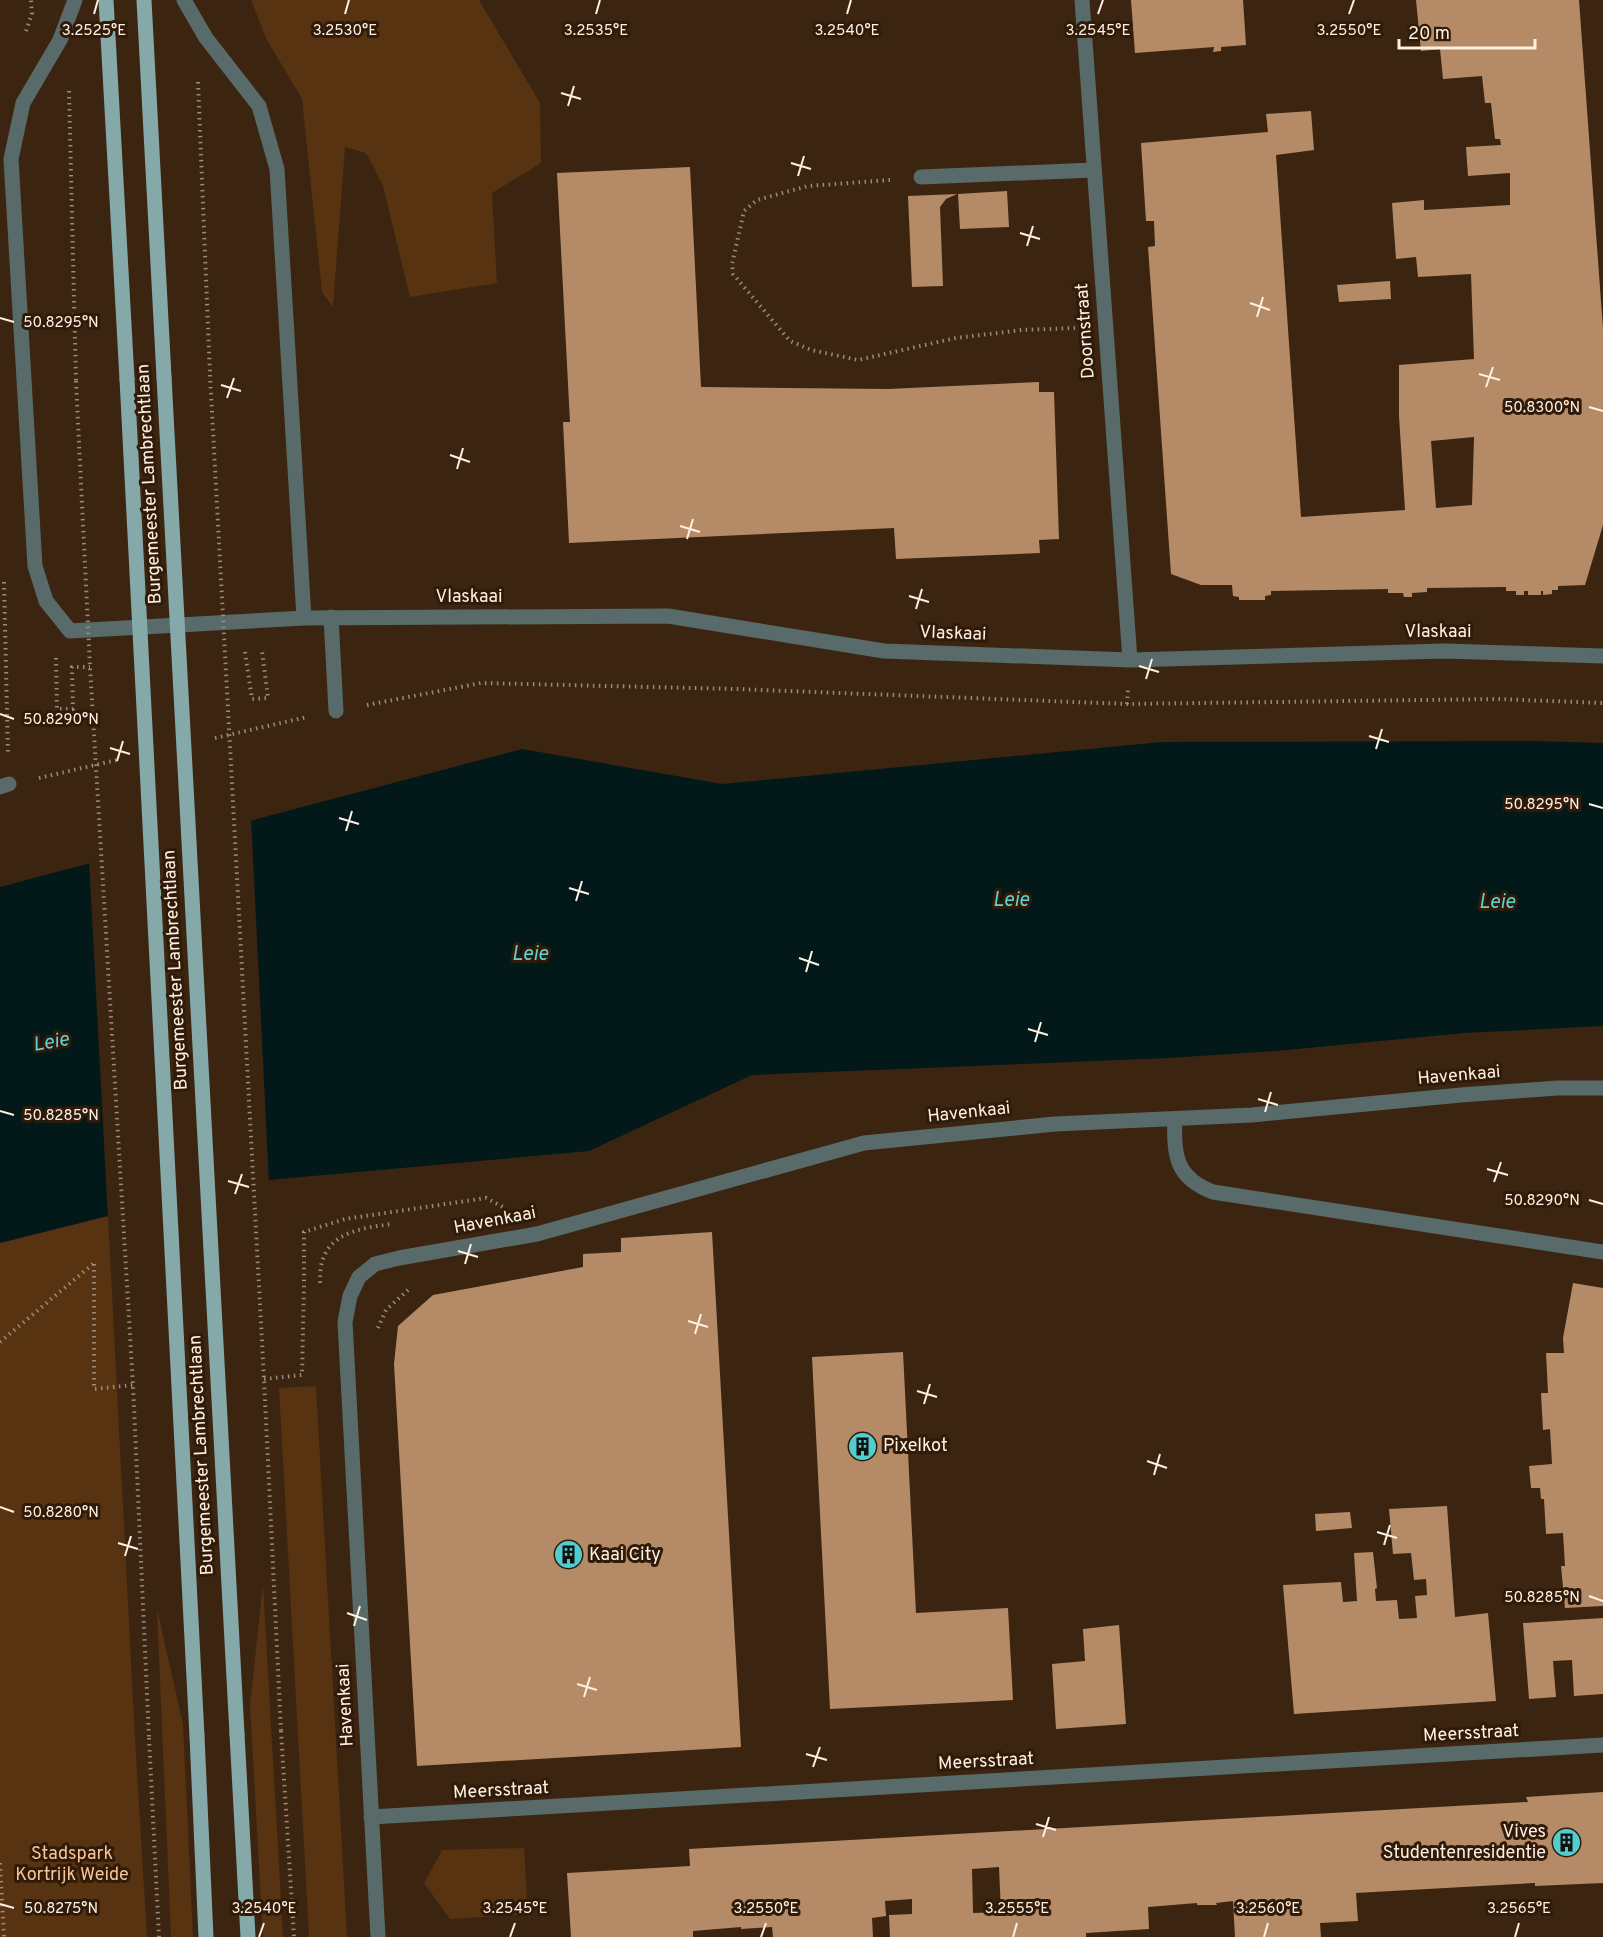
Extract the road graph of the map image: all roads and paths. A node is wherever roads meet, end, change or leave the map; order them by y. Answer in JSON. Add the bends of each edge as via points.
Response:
{"nodes":[{"id":1,"x":31,"y":0,"type":"edge"},
{"id":2,"x":75,"y":0,"type":"edge"},
{"id":3,"x":106,"y":0,"type":"edge"},
{"id":4,"x":144,"y":0,"type":"edge"},
{"id":5,"x":184,"y":0,"type":"edge"},
{"id":6,"x":1082,"y":0,"type":"edge"},
{"id":7,"x":206,"y":38,"type":"junction"},
{"id":8,"x":60,"y":40,"type":"junction"},
{"id":9,"x":1094,"y":170,"type":"junction"},
{"id":10,"x":921,"y":177,"type":"joint"},
{"id":11,"x":1106,"y":327,"type":"junction"},
{"id":12,"x":4,"y":581,"type":"dead end"},
{"id":13,"x":331,"y":617,"type":"junction"},
{"id":14,"x":304,"y":618,"type":"junction"},
{"id":15,"x":262,"y":650,"type":"dead end"},
{"id":16,"x":246,"y":652,"type":"dead end"},
{"id":17,"x":1603,"y":656,"type":"edge"},
{"id":18,"x":56,"y":660,"type":"dead end"},
{"id":19,"x":1130,"y":660,"type":"junction"},
{"id":20,"x":90,"y":667,"type":"junction"},
{"id":21,"x":1603,"y":703,"type":"edge"},
{"id":22,"x":336,"y":711,"type":"joint"},
{"id":23,"x":4,"y":786,"type":"edge"},
{"id":24,"x":1603,"y":1088,"type":"edge"},
{"id":25,"x":1175,"y":1119,"type":"junction"},
{"id":26,"x":512,"y":1211,"type":"dead end"},
{"id":27,"x":1603,"y":1252,"type":"edge"},
{"id":28,"x":419,"y":1285,"type":"dead end"},
{"id":29,"x":375,"y":1336,"type":"dead end"},
{"id":30,"x":0,"y":1342,"type":"edge"},
{"id":31,"x":264,"y":1379,"type":"junction"},
{"id":32,"x":133,"y":1385,"type":"junction"},
{"id":33,"x":1603,"y":1745,"type":"edge"},
{"id":34,"x":371,"y":1817,"type":"junction"},
{"id":35,"x":0,"y":1863,"type":"edge"},
{"id":36,"x":4,"y":1937,"type":"edge"},
{"id":37,"x":159,"y":1937,"type":"edge"},
{"id":38,"x":206,"y":1937,"type":"edge"},
{"id":39,"x":248,"y":1937,"type":"edge"},
{"id":40,"x":294,"y":1937,"type":"edge"},
{"id":41,"x":378,"y":1937,"type":"edge"}],
"edges":[{"from":1,"to":8,"type":"path","via":[[32,14]]},
{"from":2,"to":8,"type":"street"},
{"from":3,"to":38,"type":"main road","name":"Burgemeester Lambrechtlaan","bridge":true},
{"from":4,"to":39,"type":"main road","name":"Burgemeester Lambrechtlaan","bridge":true},
{"from":5,"to":7,"type":"street"},
{"from":6,"to":9,"type":"street","name":"Doornstraat"},
{"from":7,"to":14,"type":"street","via":[[259,106],[277,169]]},
{"from":7,"to":31,"type":"path","bridge":true,"via":[[197,67],[210,375]]},
{"from":8,"to":14,"type":"street","name":"Vlaskaai","via":[[23,103],[11,159],[34,566],[46,601],[70,631]]},
{"from":8,"to":20,"type":"path","bridge":true,"via":[[68,72],[76,381]]},
{"from":9,"to":10,"type":"street"},
{"from":9,"to":11,"type":"street","name":"Doornstraat"},
{"from":10,"to":11,"type":"path","via":[[808,186],[757,200],[744,211],[733,274],[790,341],[811,350],[858,360],[956,338],[1022,330]]},
{"from":11,"to":19,"type":"street","name":"Doornstraat"},
{"from":12,"to":23,"type":"path"},
{"from":13,"to":14,"type":"street","name":"Vlaskaai"},
{"from":13,"to":19,"type":"street","name":"Vlaskaai","via":[[668,616],[884,651]]},
{"from":13,"to":22,"type":"street"},
{"from":15,"to":16,"type":"path","via":[[268,698],[252,699]]},
{"from":17,"to":19,"type":"street","name":"Vlaskaai","via":[[1443,651]]},
{"from":18,"to":20,"type":"path","via":[[57,709],[73,709],[72,667]]},
{"from":20,"to":32,"type":"path","bridge":true},
{"from":21,"to":22,"type":"path","via":[[1498,699],[1127,704],[481,683]]},
{"from":24,"to":25,"type":"street","name":"Havenkaai","via":[[1547,1089]]},
{"from":25,"to":27,"type":"street","via":[[1178,1164],[1192,1182],[1213,1192]]},
{"from":25,"to":34,"type":"street","name":"Havenkaai","via":[[1055,1124],[864,1143],[537,1234],[375,1264],[359,1277],[345,1322]]},
{"from":26,"to":31,"type":"path","via":[[486,1198],[345,1219],[303,1232],[302,1375]]},
{"from":28,"to":29,"type":"path","via":[[386,1310]]},
{"from":30,"to":32,"type":"path","via":[[94,1264],[94,1389]]},
{"from":31,"to":40,"type":"path","bridge":true},
{"from":32,"to":37,"type":"path","bridge":true},
{"from":33,"to":34,"type":"street","name":"Meersstraat"},
{"from":34,"to":41,"type":"street","name":"Havenkaai"},
{"from":35,"to":36,"type":"path"}]}
